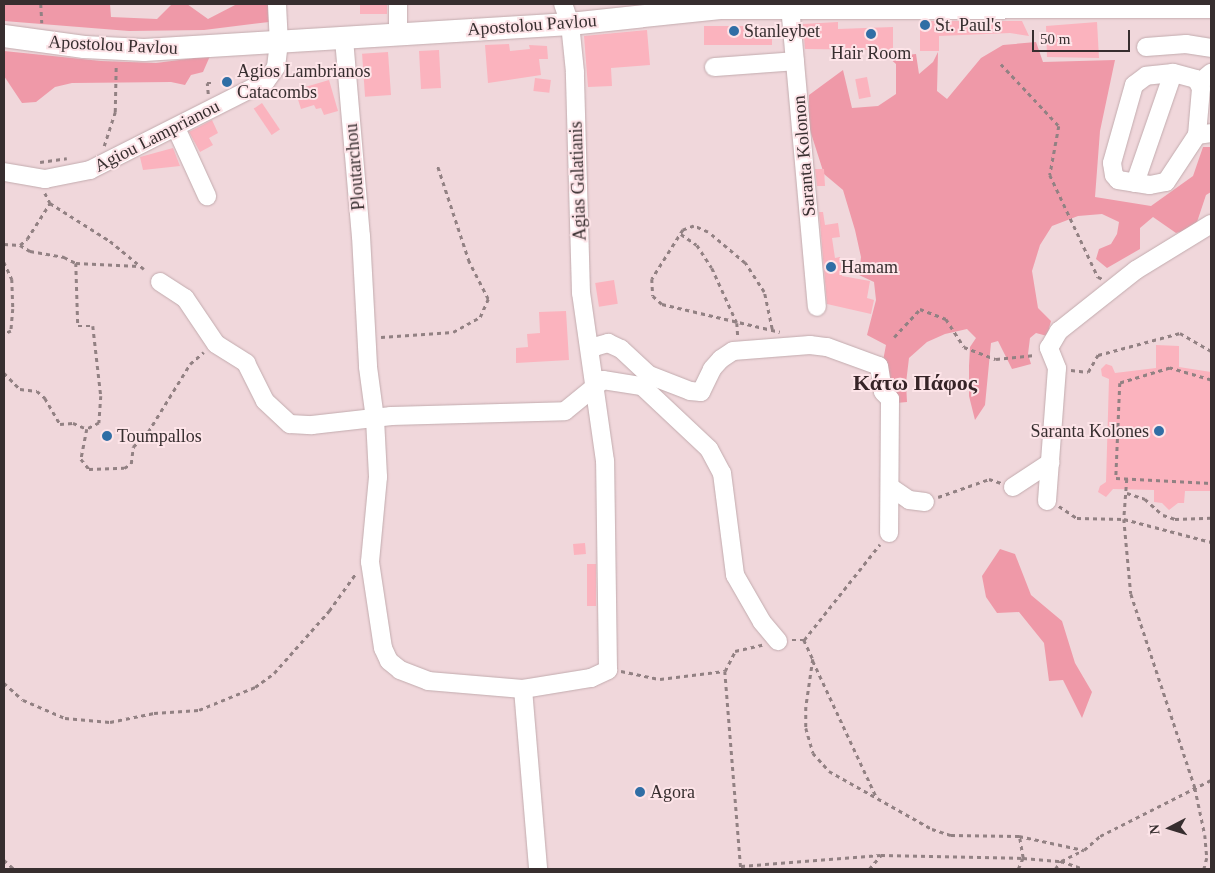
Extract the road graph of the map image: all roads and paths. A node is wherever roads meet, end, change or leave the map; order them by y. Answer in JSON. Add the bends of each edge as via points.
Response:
{"nodes":[{"id":1,"x":277,"y":4,"type":"edge"},
{"id":2,"x":398,"y":4,"type":"edge"},
{"id":3,"x":814,"y":5,"type":"edge"},
{"id":4,"x":923,"y":5,"type":"edge"},
{"id":5,"x":955,"y":5,"type":"edge"},
{"id":6,"x":988,"y":5,"type":"edge"},
{"id":7,"x":1028,"y":5,"type":"edge"},
{"id":8,"x":790,"y":6,"type":"junction"},
{"id":9,"x":1211,"y":7,"type":"edge"},
{"id":10,"x":566,"y":14,"type":"edge"},
{"id":11,"x":398,"y":34,"type":"junction"},
{"id":12,"x":4,"y":36,"type":"edge"},
{"id":13,"x":344,"y":39,"type":"junction"},
{"id":14,"x":279,"y":44,"type":"junction"},
{"id":15,"x":1146,"y":47,"type":"dead end"},
{"id":16,"x":1211,"y":48,"type":"edge"},
{"id":17,"x":116,"y":49,"type":"junction"},
{"id":18,"x":795,"y":61,"type":"junction"},
{"id":19,"x":1001,"y":64,"type":"dead end"},
{"id":20,"x":714,"y":67,"type":"dead end"},
{"id":21,"x":1174,"y":73,"type":"junction"},
{"id":22,"x":1205,"y":78,"type":"edge"},
{"id":23,"x":212,"y":83,"type":"dead end"},
{"id":24,"x":208,"y":98,"type":"dead end"},
{"id":25,"x":176,"y":128,"type":"junction"},
{"id":26,"x":1204,"y":134,"type":"edge"},
{"id":27,"x":96,"y":150,"type":"dead end"},
{"id":28,"x":78,"y":156,"type":"dead end"},
{"id":29,"x":39,"y":162,"type":"dead end"},
{"id":30,"x":437,"y":165,"type":"dead end"},
{"id":31,"x":4,"y":172,"type":"edge"},
{"id":32,"x":1135,"y":183,"type":"junction"},
{"id":33,"x":43,"y":189,"type":"dead end"},
{"id":34,"x":207,"y":196,"type":"dead end"},
{"id":35,"x":50,"y":203,"type":"junction"},
{"id":36,"x":1211,"y":224,"type":"edge"},
{"id":37,"x":681,"y":234,"type":"junction"},
{"id":38,"x":4,"y":244,"type":"edge"},
{"id":39,"x":20,"y":245,"type":"junction"},
{"id":40,"x":4,"y":262,"type":"edge"},
{"id":41,"x":76,"y":263,"type":"junction"},
{"id":42,"x":144,"y":269,"type":"junction"},
{"id":43,"x":160,"y":282,"type":"joint"},
{"id":44,"x":1118,"y":284,"type":"junction"},
{"id":45,"x":817,"y":307,"type":"dead end"},
{"id":46,"x":737,"y":322,"type":"junction"},
{"id":47,"x":772,"y":328,"type":"junction"},
{"id":48,"x":4,"y":334,"type":"edge"},
{"id":49,"x":368,"y":337,"type":"junction"},
{"id":50,"x":894,"y":337,"type":"dead end"},
{"id":51,"x":216,"y":344,"type":"junction"},
{"id":52,"x":589,"y":345,"type":"junction"},
{"id":53,"x":810,"y":345,"type":"junction"},
{"id":54,"x":1211,"y":351,"type":"edge"},
{"id":55,"x":733,"y":352,"type":"junction"},
{"id":56,"x":1053,"y":360,"type":"junction"},
{"id":57,"x":4,"y":374,"type":"edge"},
{"id":58,"x":1211,"y":380,"type":"edge"},
{"id":59,"x":595,"y":386,"type":"junction"},
{"id":60,"x":375,"y":419,"type":"junction"},
{"id":61,"x":87,"y":429,"type":"junction"},
{"id":62,"x":1051,"y":462,"type":"junction"},
{"id":63,"x":1127,"y":479,"type":"junction"},
{"id":64,"x":1211,"y":483,"type":"edge"},
{"id":65,"x":890,"y":487,"type":"junction"},
{"id":66,"x":1013,"y":488,"type":"joint"},
{"id":67,"x":1127,"y":493,"type":"junction"},
{"id":68,"x":1047,"y":501,"type":"joint"},
{"id":69,"x":925,"y":502,"type":"joint"},
{"id":70,"x":1211,"y":518,"type":"edge"},
{"id":71,"x":1124,"y":519,"type":"junction"},
{"id":72,"x":889,"y":533,"type":"joint"},
{"id":73,"x":1211,"y":542,"type":"edge"},
{"id":74,"x":370,"y":562,"type":"junction"},
{"id":75,"x":804,"y":640,"type":"junction"},
{"id":76,"x":778,"y":641,"type":"junction"},
{"id":77,"x":813,"y":659,"type":"junction"},
{"id":78,"x":608,"y":670,"type":"junction"},
{"id":79,"x":725,"y":671,"type":"junction"},
{"id":80,"x":4,"y":683,"type":"edge"},
{"id":81,"x":523,"y":689,"type":"junction"},
{"id":82,"x":1211,"y":780,"type":"edge"},
{"id":83,"x":1195,"y":788,"type":"junction"},
{"id":84,"x":876,"y":798,"type":"junction"},
{"id":85,"x":1020,"y":836,"type":"junction"},
{"id":86,"x":1084,"y":850,"type":"junction"},
{"id":87,"x":881,"y":855,"type":"junction"},
{"id":88,"x":1023,"y":858,"type":"junction"},
{"id":89,"x":4,"y":860,"type":"edge"},
{"id":90,"x":1061,"y":861,"type":"junction"},
{"id":91,"x":741,"y":868,"type":"edge"},
{"id":92,"x":14,"y":869,"type":"edge"},
{"id":93,"x":538,"y":869,"type":"edge"},
{"id":94,"x":869,"y":869,"type":"edge"},
{"id":95,"x":1018,"y":869,"type":"edge"},
{"id":96,"x":1056,"y":869,"type":"edge"},
{"id":97,"x":1084,"y":869,"type":"edge"},
{"id":98,"x":1204,"y":869,"type":"edge"}],
"edges":[{"from":1,"to":14,"type":"street","name":"Agiou Lamprianou"},
{"from":2,"to":11,"type":"street"},
{"from":3,"to":4,"type":"main road","name":"Apostolou Pavlou"},
{"from":3,"to":8,"type":"main road","name":"Apostolou Pavlou"},
{"from":4,"to":5,"type":"main road","name":"Apostolou Pavlou"},
{"from":5,"to":6,"type":"main road","name":"Apostolou Pavlou"},
{"from":6,"to":7,"type":"main road","name":"Apostolou Pavlou"},
{"from":7,"to":9,"type":"main road","name":"Apostolou Pavlou"},
{"from":8,"to":10,"type":"main road","name":"Apostolou Pavlou"},
{"from":8,"to":18,"type":"street","name":"Saranta Kolonon"},
{"from":10,"to":11,"type":"main road","name":"Apostolou Pavlou"},
{"from":10,"to":52,"type":"street","name":"Agias Galatianis","via":[[575,72],[581,293]]},
{"from":11,"to":13,"type":"main road","name":"Apostolou Pavlou"},
{"from":12,"to":17,"type":"main road","name":"Apostolou Pavlou"},
{"from":13,"to":14,"type":"main road","name":"Apostolou Pavlou"},
{"from":13,"to":49,"type":"street","name":"Ploutarchou"},
{"from":14,"to":17,"type":"main road","name":"Apostolou Pavlou"},
{"from":14,"to":25,"type":"street","name":"Agiou Lamprianou","via":[[276,67],[266,82]]},
{"from":15,"to":16,"type":"street","via":[[1186,44]]},
{"from":17,"to":27,"type":"path","via":[[114,112],[104,146]]},
{"from":18,"to":20,"type":"street"},
{"from":18,"to":45,"type":"street","name":"Saranta Kolonon"},
{"from":19,"to":44,"type":"path","via":[[1058,126],[1050,176],[1098,277]]},
{"from":21,"to":22,"type":"street"},
{"from":21,"to":32,"type":"street"},
{"from":21,"to":32,"type":"street","via":[[1146,76],[1134,86],[1112,163],[1118,180]]},
{"from":22,"to":26,"type":"street"},
{"from":23,"to":24,"type":"path","via":[[207,83]]},
{"from":25,"to":31,"type":"street","name":"Agiou Lamprianou","via":[[90,170],[66,178],[44,179]]},
{"from":25,"to":34,"type":"street"},
{"from":26,"to":32,"type":"street","via":[[1166,182]]},
{"from":28,"to":29,"type":"path"},
{"from":30,"to":49,"type":"path","via":[[469,262],[488,299],[480,317],[453,332]]},
{"from":33,"to":35,"type":"path"},
{"from":35,"to":39,"type":"path"},
{"from":35,"to":42,"type":"path","via":[[102,236]]},
{"from":36,"to":44,"type":"street"},
{"from":37,"to":46,"type":"path","via":[[688,236],[706,258]]},
{"from":37,"to":46,"type":"path","via":[[652,280],[654,296],[662,304]]},
{"from":37,"to":47,"type":"path","via":[[694,226],[708,232],[746,263],[764,292]]},
{"from":38,"to":39,"type":"path"},
{"from":39,"to":41,"type":"path","via":[[30,251],[64,257]]},
{"from":40,"to":48,"type":"path","via":[[12,279],[13,309],[11,331]]},
{"from":41,"to":42,"type":"path","via":[[133,264]]},
{"from":41,"to":61,"type":"path","via":[[78,326],[93,326],[101,396],[99,424]]},
{"from":42,"to":43,"type":"path"},
{"from":43,"to":51,"type":"street","via":[[185,298]]},
{"from":44,"to":56,"type":"street","via":[[1059,331]]},
{"from":46,"to":47,"type":"path"},
{"from":46,"to":55,"type":"path","via":[[738,339]]},
{"from":47,"to":53,"type":"path"},
{"from":49,"to":60,"type":"street","name":"Ploutarchou","via":[[368,367]]},
{"from":50,"to":56,"type":"path","via":[[920,309],[946,319],[964,347],[996,359]]},
{"from":51,"to":60,"type":"street","via":[[246,363],[266,401],[290,424]]},
{"from":51,"to":61,"type":"path","via":[[190,364],[148,432],[133,447],[131,464],[124,468],[89,470],[81,459]]},
{"from":52,"to":55,"type":"street","via":[[594,347],[608,343],[621,349],[649,375],[701,392],[712,369]]},
{"from":52,"to":59,"type":"street","name":"Agias Galatianis"},
{"from":53,"to":55,"type":"street"},
{"from":53,"to":65,"type":"street","via":[[827,347],[879,366],[881,387],[890,399]]},
{"from":54,"to":56,"type":"path","via":[[1180,332],[1098,355],[1088,372]]},
{"from":56,"to":62,"type":"street"},
{"from":57,"to":61,"type":"path","via":[[20,389],[37,391],[60,424],[74,423]]},
{"from":58,"to":63,"type":"path","via":[[1170,368],[1120,382],[1116,478]]},
{"from":59,"to":60,"type":"street","via":[[565,411]]},
{"from":59,"to":76,"type":"street","via":[[603,380],[642,386],[709,449],[722,473],[735,575],[762,622]]},
{"from":59,"to":78,"type":"street","name":"Agias Galatianis","via":[[605,461]]},
{"from":60,"to":74,"type":"street","name":"Ploutarchou","via":[[378,477]]},
{"from":62,"to":66,"type":"street"},
{"from":62,"to":68,"type":"street"},
{"from":63,"to":64,"type":"path"},
{"from":63,"to":67,"type":"path"},
{"from":65,"to":69,"type":"street","via":[[909,500]]},
{"from":65,"to":72,"type":"street"},
{"from":66,"to":69,"type":"path","via":[[989,479]]},
{"from":67,"to":70,"type":"path","via":[[1145,499],[1162,515],[1175,519]]},
{"from":67,"to":71,"type":"path"},
{"from":68,"to":71,"type":"path","via":[[1077,518]]},
{"from":71,"to":73,"type":"path"},
{"from":71,"to":83,"type":"path","via":[[1131,594]]},
{"from":72,"to":75,"type":"path","via":[[852,575]]},
{"from":74,"to":80,"type":"path","via":[[356,574],[329,611],[274,673],[255,687],[199,710],[154,713],[110,722],[65,718],[23,700]]},
{"from":74,"to":81,"type":"street","name":"Ploutarchou","via":[[378,626],[389,661],[400,670],[428,681]]},
{"from":75,"to":76,"type":"path"},
{"from":75,"to":77,"type":"path"},
{"from":76,"to":79,"type":"path","via":[[736,651]]},
{"from":77,"to":84,"type":"path"},
{"from":77,"to":84,"type":"path","via":[[806,707],[806,728],[813,753],[829,771]]},
{"from":78,"to":79,"type":"path","via":[[660,679]]},
{"from":78,"to":81,"type":"street","name":"Ploutarchou","via":[[591,678]]},
{"from":79,"to":91,"type":"path"},
{"from":81,"to":93,"type":"street"},
{"from":82,"to":83,"type":"path"},
{"from":83,"to":86,"type":"path","via":[[1100,836]]},
{"from":83,"to":98,"type":"path","via":[[1206,843]]},
{"from":84,"to":85,"type":"path","via":[[932,829],[951,835]]},
{"from":85,"to":86,"type":"path"},
{"from":85,"to":88,"type":"path"},
{"from":86,"to":90,"type":"path"},
{"from":87,"to":88,"type":"path"},
{"from":87,"to":91,"type":"path"},
{"from":87,"to":94,"type":"path"},
{"from":88,"to":90,"type":"path"},
{"from":88,"to":95,"type":"path"},
{"from":89,"to":92,"type":"path"},
{"from":90,"to":96,"type":"path"},
{"from":90,"to":97,"type":"path"}]}
